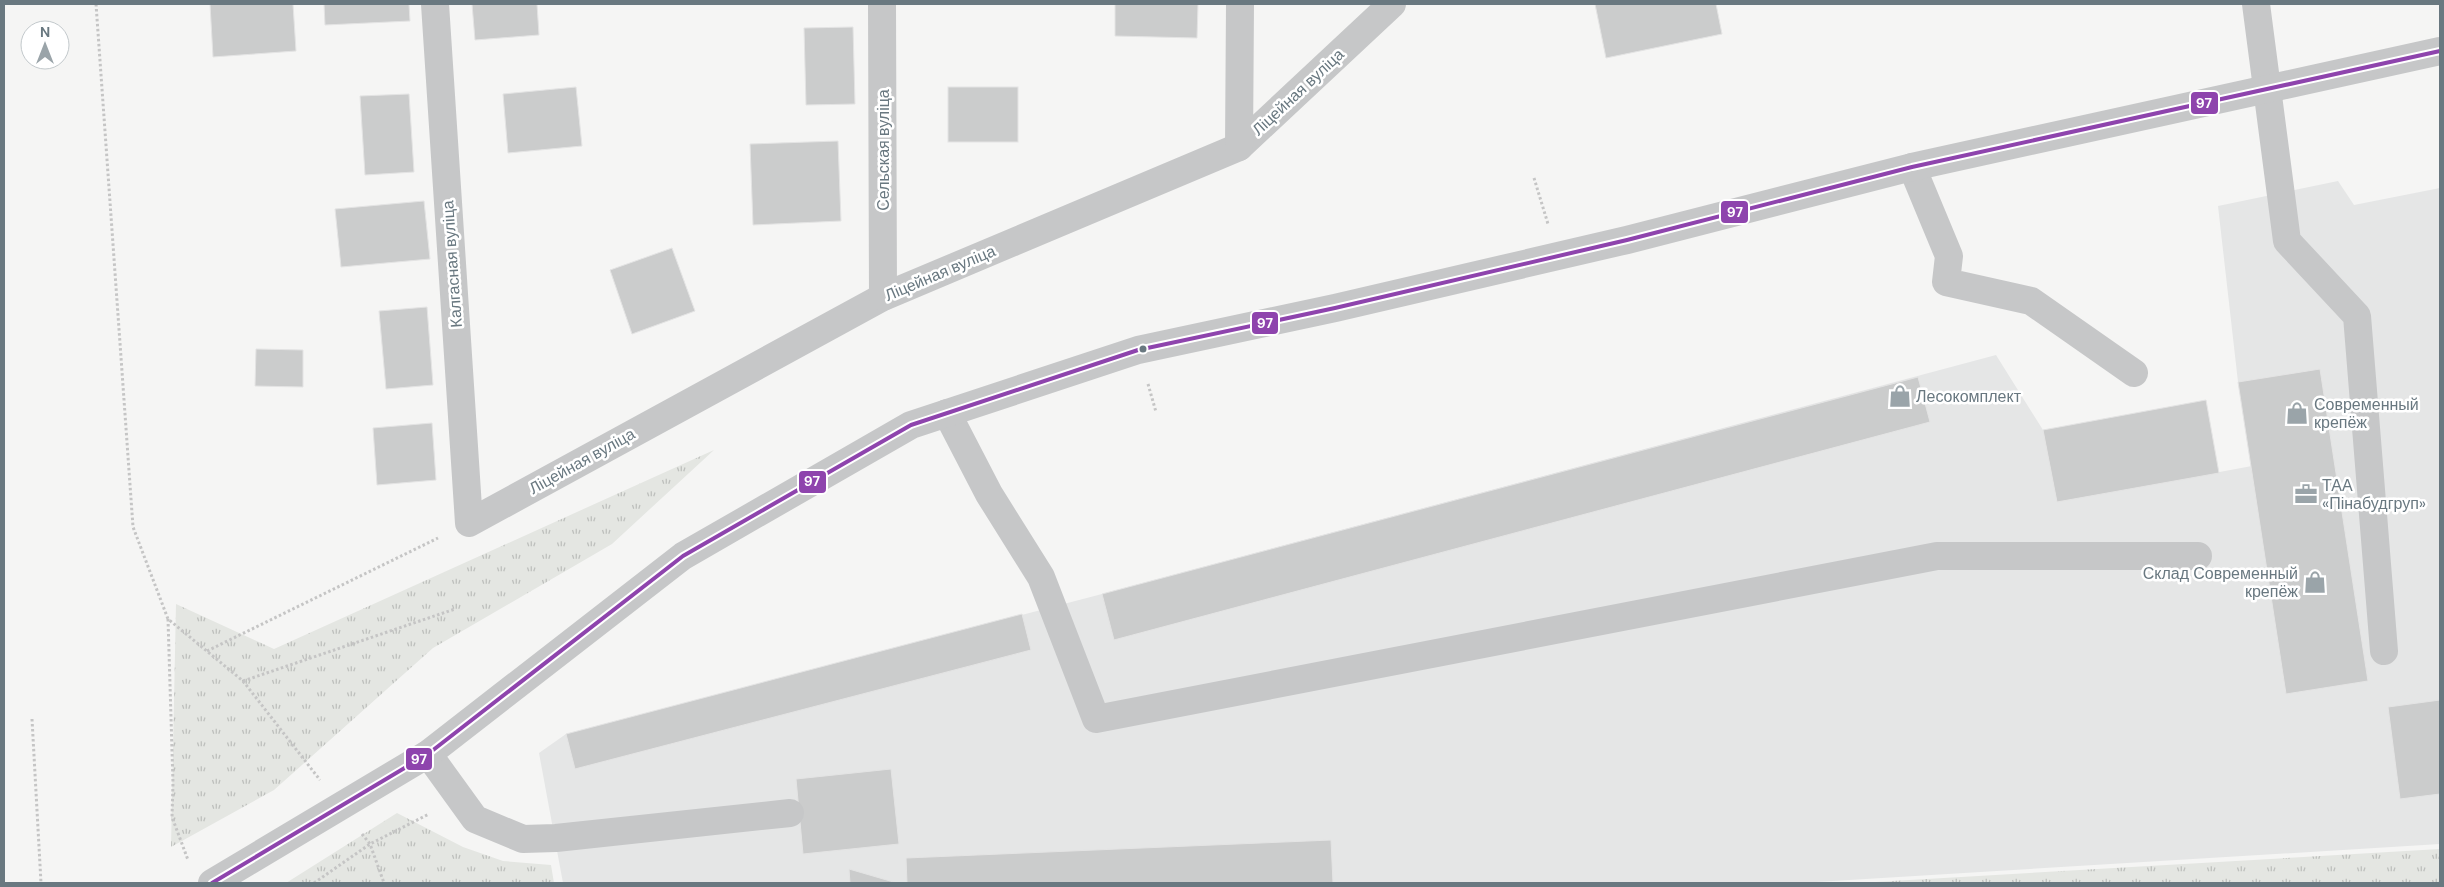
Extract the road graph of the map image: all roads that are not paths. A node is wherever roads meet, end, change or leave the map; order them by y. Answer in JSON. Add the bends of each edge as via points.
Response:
{"nodes":[{"id":1,"x":435,"y":4,"type":"edge"},
{"id":2,"x":882,"y":4,"type":"edge"},
{"id":3,"x":1240,"y":4,"type":"edge"},
{"id":4,"x":1392,"y":4,"type":"edge"},
{"id":5,"x":2256,"y":4,"type":"edge"},
{"id":6,"x":2440,"y":50,"type":"edge"},
{"id":7,"x":2266,"y":90,"type":"junction"},
{"id":8,"x":1239,"y":147,"type":"junction"},
{"id":9,"x":1912,"y":167,"type":"junction"},
{"id":10,"x":883,"y":297,"type":"junction"},
{"id":11,"x":2134,"y":373,"type":"dead end"},
{"id":12,"x":947,"y":413,"type":"junction"},
{"id":13,"x":469,"y":523,"type":"joint"},
{"id":14,"x":2198,"y":556,"type":"dead end"},
{"id":15,"x":2384,"y":651,"type":"dead end"},
{"id":16,"x":428,"y":754,"type":"junction"},
{"id":17,"x":790,"y":813,"type":"dead end"},
{"id":18,"x":212,"y":883,"type":"edge"}],
"edges":[{"from":1,"to":13,"type":"street","name":"Калгасная вуліца"},
{"from":2,"to":10,"type":"street","name":"Сельская вуліца"},
{"from":3,"to":8,"type":"street"},
{"from":4,"to":8,"type":"street","name":"Ліцейная вуліца"},
{"from":5,"to":7,"type":"street"},
{"from":6,"to":7,"type":"street"},
{"from":7,"to":9,"type":"street"},
{"from":7,"to":15,"type":"street","via":[[2287,241],[2357,316]]},
{"from":8,"to":10,"type":"street","name":"Ліцейная вуліца"},
{"from":9,"to":11,"type":"street","via":[[1949,256],[1946,282],[2031,301]]},
{"from":9,"to":12,"type":"street","via":[[1558,256],[1138,350]]},
{"from":10,"to":13,"type":"street","name":"Ліцейная вуліца"},
{"from":12,"to":14,"type":"street","via":[[989,494],[1041,576],[1096,719],[1937,556]]},
{"from":12,"to":16,"type":"street","via":[[911,425],[683,556]]},
{"from":16,"to":17,"type":"street","via":[[476,819],[523,839]]},
{"from":16,"to":18,"type":"street"}]}
